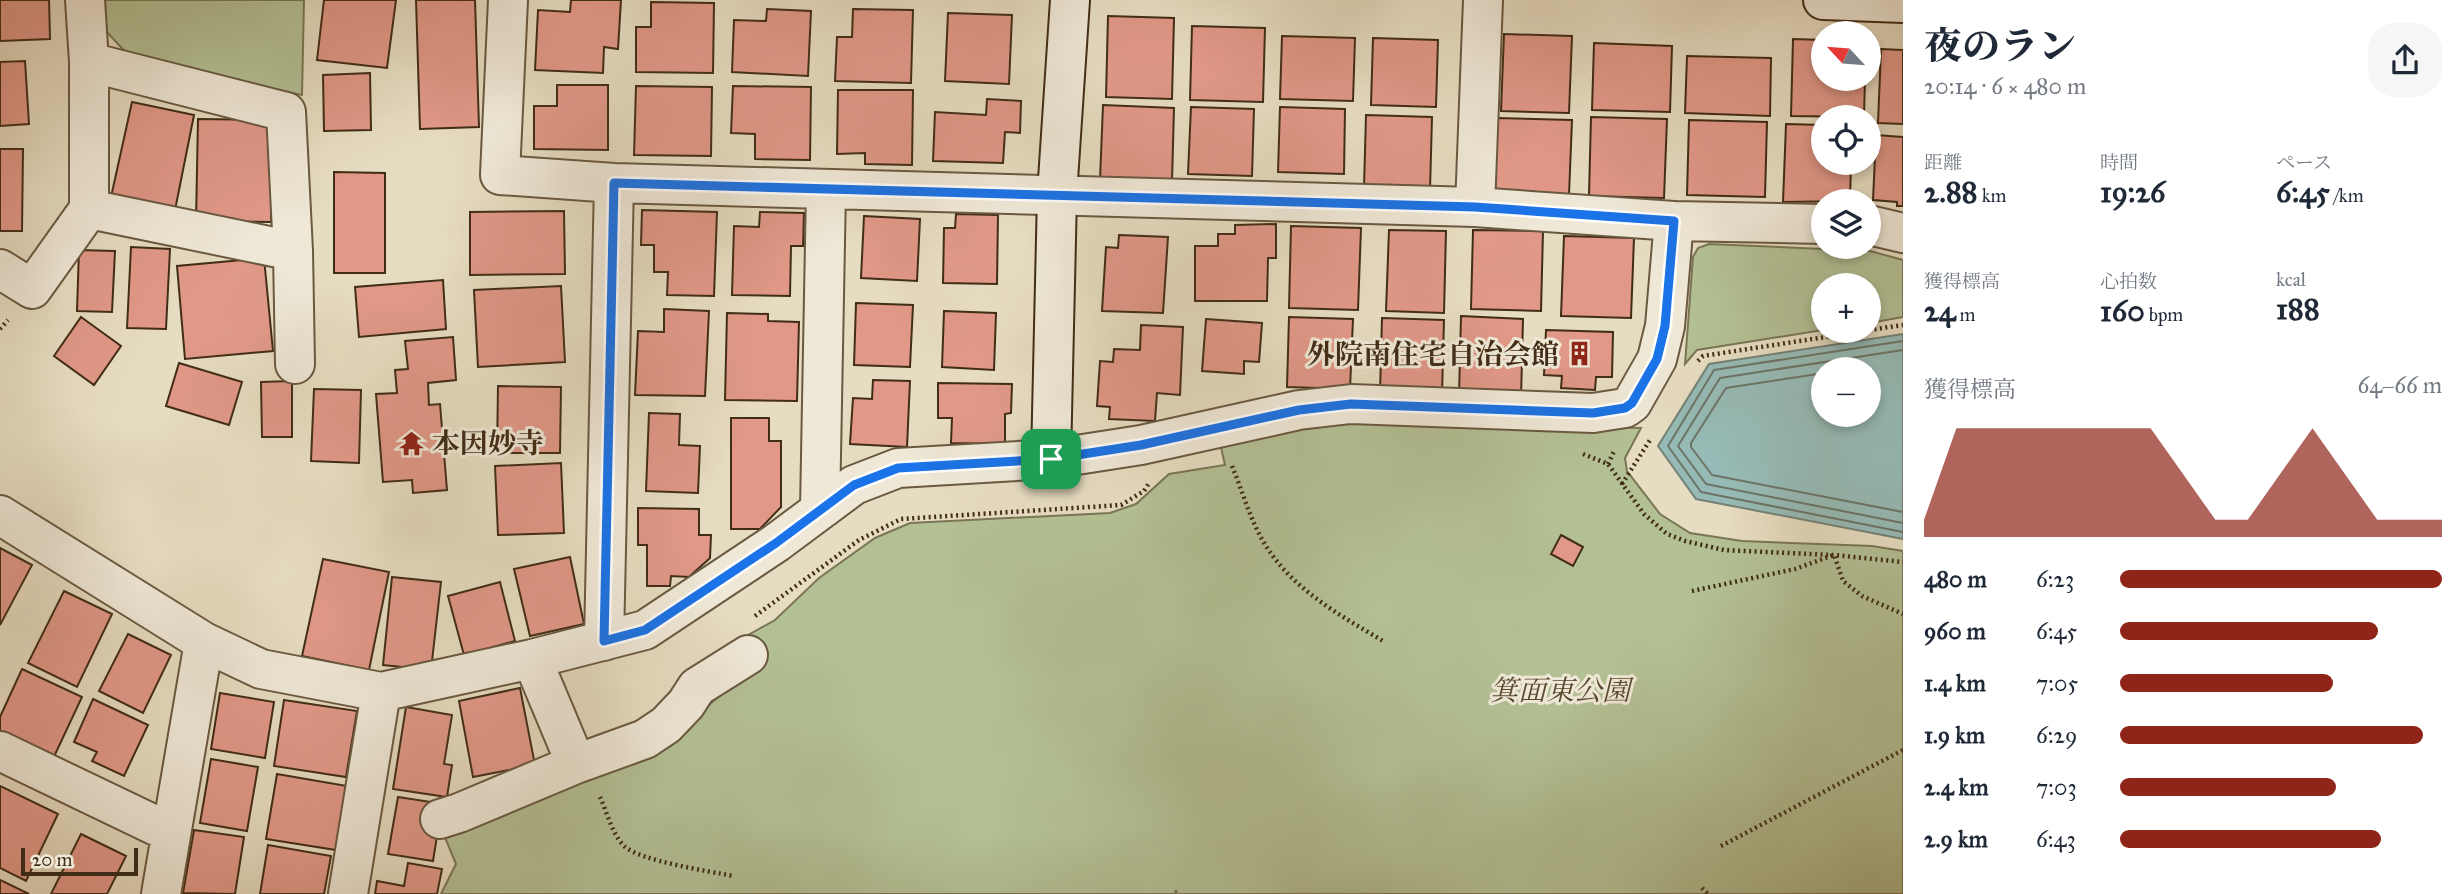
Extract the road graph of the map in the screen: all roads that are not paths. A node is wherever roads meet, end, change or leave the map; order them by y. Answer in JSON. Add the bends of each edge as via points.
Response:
{"nodes":[{"id":1,"x":85,"y":0,"type":"edge"},
{"id":2,"x":508,"y":0,"type":"edge"},
{"id":3,"x":1070,"y":0,"type":"edge"},
{"id":4,"x":1483,"y":0,"type":"edge"},
{"id":5,"x":1823,"y":0,"type":"edge"},
{"id":6,"x":1903,"y":3,"type":"edge"},
{"id":7,"x":89,"y":62,"type":"junction"},
{"id":8,"x":614,"y":183,"type":"junction"},
{"id":9,"x":826,"y":189,"type":"junction"},
{"id":10,"x":1057,"y":195,"type":"junction"},
{"id":11,"x":1475,"y":207,"type":"junction"},
{"id":12,"x":89,"y":209,"type":"junction"},
{"id":13,"x":1674,"y":221,"type":"junction"},
{"id":14,"x":1811,"y":224,"type":"edge"},
{"id":15,"x":1881,"y":228,"type":"edge"},
{"id":16,"x":1903,"y":233,"type":"edge"},
{"id":17,"x":293,"y":251,"type":"junction"},
{"id":18,"x":0,"y":269,"type":"edge"},
{"id":19,"x":295,"y":365,"type":"dead end"},
{"id":20,"x":1051,"y":459,"type":"junction"},
{"id":21,"x":820,"y":509,"type":"junction"},
{"id":22,"x":0,"y":515,"type":"edge"},
{"id":23,"x":749,"y":638,"type":"road end"},
{"id":24,"x":604,"y":641,"type":"junction"},
{"id":25,"x":204,"y":642,"type":"junction"},
{"id":26,"x":531,"y":659,"type":"junction"},
{"id":27,"x":381,"y":692,"type":"junction"},
{"id":28,"x":0,"y":751,"type":"edge"},
{"id":29,"x":586,"y":777,"type":"junction"},
{"id":30,"x":440,"y":819,"type":"dead end"},
{"id":31,"x":171,"y":833,"type":"junction"},
{"id":32,"x":161,"y":894,"type":"edge"},
{"id":33,"x":348,"y":894,"type":"edge"}],
"edges":[{"from":1,"to":7,"type":"street"},
{"from":2,"to":8,"type":"street","via":[[500,175]]},
{"from":3,"to":10,"type":"street"},
{"from":4,"to":11,"type":"street"},
{"from":5,"to":6,"type":"street"},
{"from":7,"to":12,"type":"street"},
{"from":7,"to":17,"type":"street","via":[[286,112]]},
{"from":8,"to":9,"type":"street"},
{"from":8,"to":24,"type":"street"},
{"from":9,"to":10,"type":"street"},
{"from":9,"to":21,"type":"street"},
{"from":10,"to":11,"type":"street"},
{"from":10,"to":20,"type":"street"},
{"from":11,"to":13,"type":"street"},
{"from":12,"to":17,"type":"street"},
{"from":12,"to":18,"type":"street","via":[[32,289]]},
{"from":13,"to":14,"type":"street"},
{"from":13,"to":20,"type":"street","via":[[1665,326],[1657,359],[1625,408],[1593,413],[1351,404]]},
{"from":15,"to":16,"type":"street"},
{"from":17,"to":19,"type":"street"},
{"from":20,"to":21,"type":"street","via":[[898,468],[854,485]]},
{"from":21,"to":24,"type":"street","via":[[645,630]]},
{"from":22,"to":25,"type":"street"},
{"from":23,"to":29,"type":"street","via":[[697,687],[666,725]]},
{"from":24,"to":26,"type":"street"},
{"from":25,"to":27,"type":"street","via":[[261,669]]},
{"from":25,"to":31,"type":"street"},
{"from":26,"to":27,"type":"street"},
{"from":26,"to":29,"type":"street"},
{"from":27,"to":33,"type":"street"},
{"from":28,"to":31,"type":"street"},
{"from":29,"to":30,"type":"street"},
{"from":31,"to":32,"type":"street"}]}
